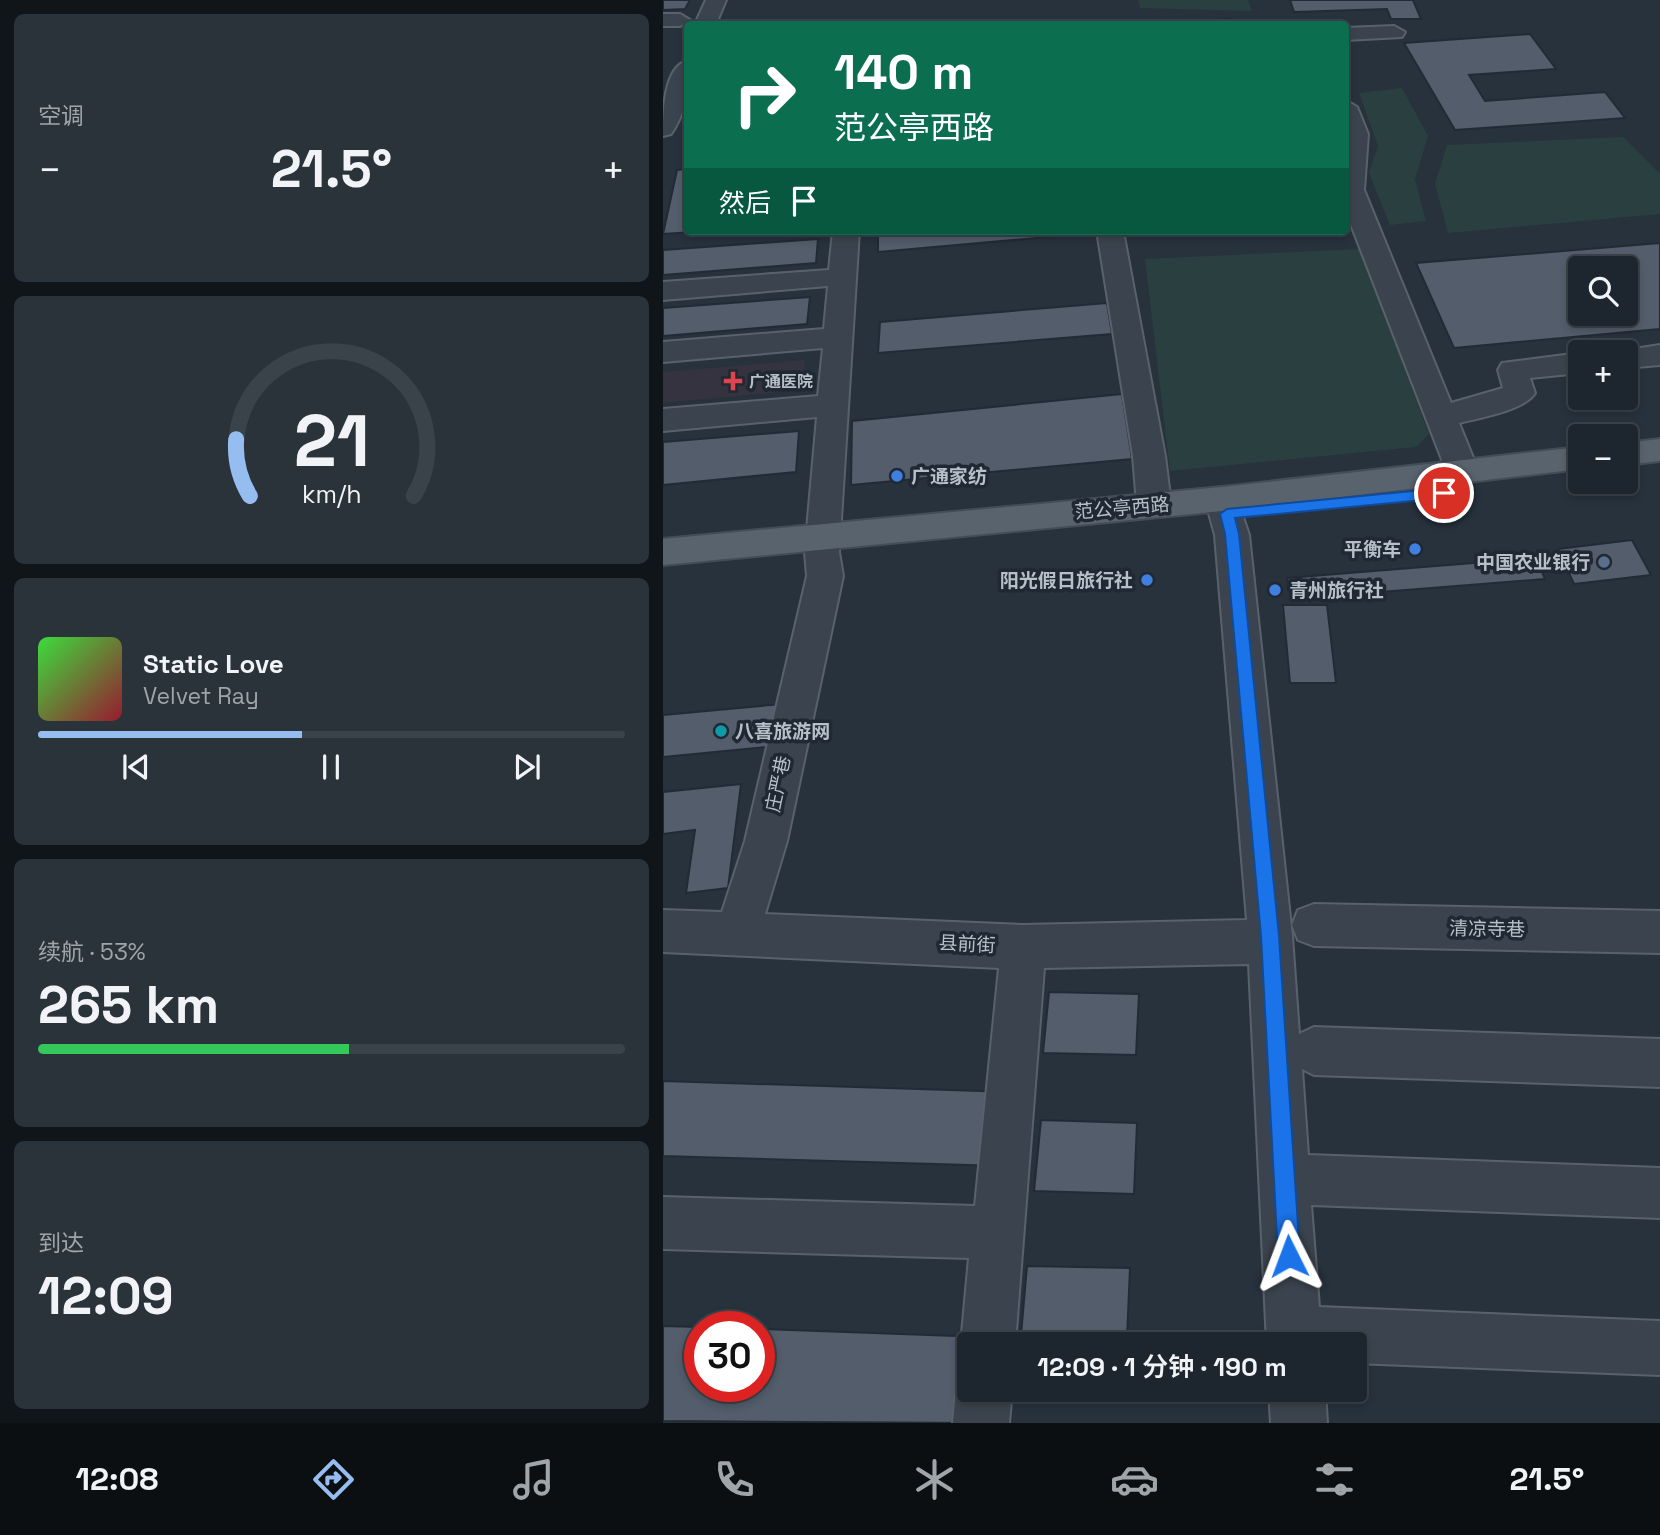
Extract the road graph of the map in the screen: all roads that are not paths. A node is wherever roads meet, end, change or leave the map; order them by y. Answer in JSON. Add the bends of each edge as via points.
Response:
{"nodes":[{"id":1,"x":716,"y":0,"type":"edge"},
{"id":2,"x":707,"y":21,"type":"edge"},
{"id":3,"x":1394,"y":32,"type":"dead end"},
{"id":4,"x":1349,"y":34,"type":"edge"},
{"id":5,"x":663,"y":65,"type":"edge"},
{"id":6,"x":684,"y":67,"type":"edge"},
{"id":7,"x":684,"y":75,"type":"edge"},
{"id":8,"x":1349,"y":117,"type":"edge"},
{"id":9,"x":663,"y":129,"type":"edge"},
{"id":10,"x":846,"y":235,"type":"edge"},
{"id":11,"x":1111,"y":235,"type":"edge"},
{"id":12,"x":842,"y":277,"type":"junction"},
{"id":13,"x":663,"y":290,"type":"edge"},
{"id":14,"x":837,"y":337,"type":"junction"},
{"id":15,"x":663,"y":352,"type":"edge"},
{"id":16,"x":1660,"y":355,"type":"edge"},
{"id":17,"x":1638,"y":357,"type":"edge"},
{"id":18,"x":1568,"y":364,"type":"edge"},
{"id":19,"x":831,"y":405,"type":"junction"},
{"id":20,"x":1441,"y":416,"type":"junction"},
{"id":21,"x":663,"y":421,"type":"edge"},
{"id":22,"x":1660,"y":450,"type":"edge"},
{"id":23,"x":1638,"y":453,"type":"edge"},
{"id":24,"x":1568,"y":459,"type":"edge"},
{"id":25,"x":1462,"y":470,"type":"junction"},
{"id":26,"x":1660,"y":473,"type":"edge"},
{"id":27,"x":1638,"y":475,"type":"edge"},
{"id":28,"x":1568,"y":482,"type":"edge"},
{"id":29,"x":1154,"y":504,"type":"junction"},
{"id":30,"x":1224,"y":506,"type":"junction"},
{"id":31,"x":822,"y":544,"type":"junction"},
{"id":32,"x":663,"y":552,"type":"edge"},
{"id":33,"x":663,"y":567,"type":"edge"},
{"id":34,"x":1314,"y":925,"type":"dead end"},
{"id":35,"x":663,"y":931,"type":"edge"},
{"id":36,"x":737,"y":932,"type":"junction"},
{"id":37,"x":1660,"y":932,"type":"edge"},
{"id":38,"x":1270,"y":936,"type":"junction"},
{"id":39,"x":1023,"y":947,"type":"junction"},
{"id":40,"x":1314,"y":1051,"type":"dead end"},
{"id":41,"x":1660,"y":1063,"type":"edge"},
{"id":42,"x":1285,"y":1179,"type":"junction"},
{"id":43,"x":1660,"y":1193,"type":"edge"},
{"id":44,"x":663,"y":1223,"type":"edge"},
{"id":45,"x":998,"y":1233,"type":"junction"},
{"id":46,"x":989,"y":1332,"type":"edge"},
{"id":47,"x":1294,"y":1332,"type":"edge"},
{"id":48,"x":1367,"y":1340,"type":"edge"},
{"id":49,"x":1660,"y":1349,"type":"edge"},
{"id":50,"x":983,"y":1402,"type":"edge"},
{"id":51,"x":1298,"y":1402,"type":"edge"},
{"id":52,"x":981,"y":1423,"type":"edge"},
{"id":53,"x":1299,"y":1423,"type":"edge"}],
"edges":[{"from":1,"to":2,"type":"street"},
{"from":3,"to":4,"type":"street"},
{"from":5,"to":6,"type":"street"},
{"from":7,"to":9,"type":"street"},
{"from":8,"to":20,"type":"street","via":[[1356,134],[1351,190]]},
{"from":10,"to":12,"type":"street","name":"庄严巷"},
{"from":11,"to":29,"type":"street"},
{"from":12,"to":13,"type":"street"},
{"from":12,"to":14,"type":"street","name":"庄严巷"},
{"from":14,"to":15,"type":"street"},
{"from":14,"to":19,"type":"street","name":"庄严巷"},
{"from":16,"to":17,"type":"street"},
{"from":18,"to":20,"type":"street","via":[[1512,370],[1520,393]]},
{"from":19,"to":21,"type":"street"},
{"from":19,"to":31,"type":"street","name":"庄严巷"},
{"from":20,"to":25,"type":"street"},
{"from":22,"to":23,"type":"main road"},
{"from":24,"to":25,"type":"main road","name":"范公亭西路"},
{"from":25,"to":30,"type":"main road","name":"范公亭西路"},
{"from":26,"to":27,"type":"main road"},
{"from":28,"to":30,"type":"main road","name":"范公亭西路"},
{"from":29,"to":30,"type":"main road","name":"范公亭西路"},
{"from":29,"to":31,"type":"main road","name":"范公亭西路"},
{"from":30,"to":31,"type":"main road","name":"范公亭西路"},
{"from":30,"to":38,"type":"street","via":[[1232,534]]},
{"from":31,"to":32,"type":"main road","name":"范公亭西路"},
{"from":31,"to":33,"type":"main road","name":"范公亭西路"},
{"from":31,"to":36,"type":"street","name":"庄严巷","via":[[825,576],[766,841]]},
{"from":34,"to":37,"type":"street","name":"清凉寺巷"},
{"from":35,"to":36,"type":"street","name":"县前街"},
{"from":36,"to":39,"type":"street","name":"县前街"},
{"from":38,"to":39,"type":"street","name":"县前街","via":[[1253,942]]},
{"from":38,"to":42,"type":"street"},
{"from":39,"to":45,"type":"street"},
{"from":40,"to":41,"type":"street"},
{"from":42,"to":43,"type":"street"},
{"from":42,"to":47,"type":"street"},
{"from":44,"to":45,"type":"street"},
{"from":45,"to":46,"type":"street"},
{"from":48,"to":49,"type":"street"},
{"from":50,"to":52,"type":"street"},
{"from":51,"to":53,"type":"street"}]}
